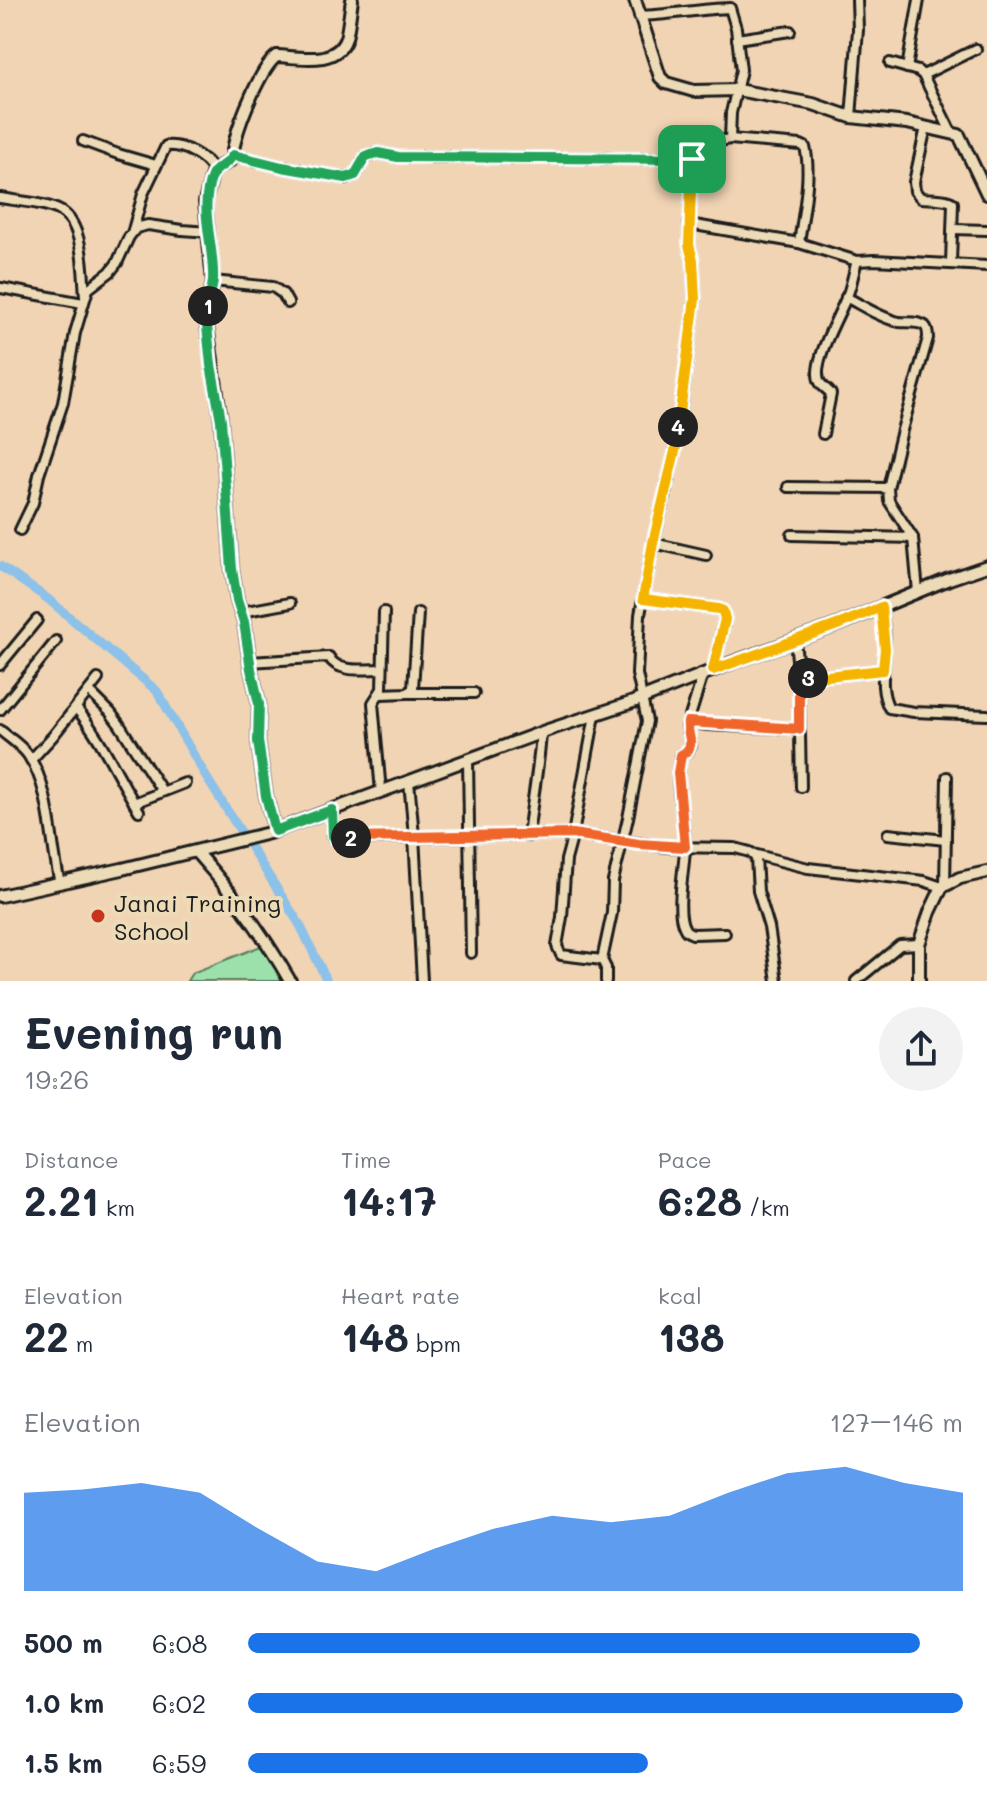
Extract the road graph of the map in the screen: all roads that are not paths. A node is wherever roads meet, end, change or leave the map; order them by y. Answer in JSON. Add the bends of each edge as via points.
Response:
{"nodes":[{"id":1,"x":352,"y":0,"type":"edge"},
{"id":2,"x":635,"y":0,"type":"edge"},
{"id":3,"x":857,"y":0,"type":"edge"},
{"id":4,"x":919,"y":0,"type":"edge"},
{"id":5,"x":639,"y":16,"type":"junction"},
{"id":6,"x":790,"y":31,"type":"dead end"},
{"id":7,"x":737,"y":39,"type":"junction"},
{"id":8,"x":976,"y":49,"type":"dead end"},
{"id":9,"x":890,"y":63,"type":"dead end"},
{"id":10,"x":907,"y":68,"type":"junction"},
{"id":11,"x":923,"y":75,"type":"junction"},
{"id":12,"x":737,"y":90,"type":"junction"},
{"id":13,"x":851,"y":117,"type":"junction"},
{"id":14,"x":926,"y":127,"type":"junction"},
{"id":15,"x":951,"y":132,"type":"junction"},
{"id":16,"x":730,"y":139,"type":"junction"},
{"id":17,"x":83,"y":141,"type":"dead end"},
{"id":18,"x":233,"y":155,"type":"junction"},
{"id":19,"x":692,"y":159,"type":"junction"},
{"id":20,"x":156,"y":165,"type":"junction"},
{"id":21,"x":214,"y":171,"type":"junction"},
{"id":22,"x":985,"y":187,"type":"edge"},
{"id":23,"x":0,"y":198,"type":"edge"},
{"id":24,"x":689,"y":224,"type":"junction"},
{"id":25,"x":953,"y":229,"type":"junction"},
{"id":26,"x":987,"y":230,"type":"edge"},
{"id":27,"x":133,"y":231,"type":"junction"},
{"id":28,"x":209,"y":232,"type":"junction"},
{"id":29,"x":799,"y":243,"type":"junction"},
{"id":30,"x":857,"y":261,"type":"junction"},
{"id":31,"x":951,"y":263,"type":"junction"},
{"id":32,"x":987,"y":266,"type":"edge"},
{"id":33,"x":213,"y":281,"type":"junction"},
{"id":34,"x":1,"y":288,"type":"edge"},
{"id":35,"x":846,"y":297,"type":"junction"},
{"id":36,"x":84,"y":300,"type":"junction"},
{"id":37,"x":288,"y":303,"type":"dead end"},
{"id":38,"x":823,"y":434,"type":"dead end"},
{"id":39,"x":788,"y":487,"type":"dead end"},
{"id":40,"x":888,"y":488,"type":"junction"},
{"id":41,"x":20,"y":530,"type":"dead end"},
{"id":42,"x":792,"y":535,"type":"dead end"},
{"id":43,"x":913,"y":538,"type":"junction"},
{"id":44,"x":653,"y":543,"type":"junction"},
{"id":45,"x":706,"y":555,"type":"dead end"},
{"id":46,"x":987,"y":566,"type":"edge"},
{"id":47,"x":918,"y":592,"type":"junction"},
{"id":48,"x":643,"y":599,"type":"junction"},
{"id":49,"x":290,"y":603,"type":"dead end"},
{"id":50,"x":881,"y":607,"type":"junction"},
{"id":51,"x":241,"y":612,"type":"junction"},
{"id":52,"x":384,"y":612,"type":"dead end"},
{"id":53,"x":418,"y":613,"type":"dead end"},
{"id":54,"x":37,"y":620,"type":"dead end"},
{"id":55,"x":795,"y":640,"type":"junction"},
{"id":56,"x":56,"y":641,"type":"dead end"},
{"id":57,"x":250,"y":662,"type":"junction"},
{"id":58,"x":0,"y":665,"type":"edge"},
{"id":59,"x":382,"y":669,"type":"junction"},
{"id":60,"x":883,"y":670,"type":"junction"},
{"id":61,"x":708,"y":672,"type":"junction"},
{"id":62,"x":98,"y":679,"type":"dead end"},
{"id":63,"x":799,"y":679,"type":"junction"},
{"id":64,"x":89,"y":691,"type":"junction"},
{"id":65,"x":410,"y":693,"type":"junction"},
{"id":66,"x":474,"y":693,"type":"dead end"},
{"id":67,"x":380,"y":694,"type":"junction"},
{"id":68,"x":642,"y":698,"type":"junction"},
{"id":69,"x":76,"y":708,"type":"junction"},
{"id":70,"x":0,"y":710,"type":"edge"},
{"id":71,"x":595,"y":715,"type":"junction"},
{"id":72,"x":987,"y":715,"type":"edge"},
{"id":73,"x":688,"y":722,"type":"junction"},
{"id":74,"x":799,"y":729,"type":"junction"},
{"id":75,"x":0,"y":730,"type":"edge"},
{"id":76,"x":541,"y":733,"type":"junction"},
{"id":77,"x":31,"y":760,"type":"junction"},
{"id":78,"x":468,"y":760,"type":"junction"},
{"id":79,"x":947,"y":777,"type":"dead end"},
{"id":80,"x":409,"y":781,"type":"junction"},
{"id":81,"x":185,"y":783,"type":"dead end"},
{"id":82,"x":801,"y":787,"type":"dead end"},
{"id":83,"x":162,"y":791,"type":"junction"},
{"id":84,"x":381,"y":792,"type":"junction"},
{"id":85,"x":134,"y":803,"type":"junction"},
{"id":86,"x":332,"y":810,"type":"junction"},
{"id":87,"x":139,"y":811,"type":"dead end"},
{"id":88,"x":270,"y":833,"type":"junction"},
{"id":89,"x":573,"y":834,"type":"junction"},
{"id":90,"x":888,"y":834,"type":"dead end"},
{"id":91,"x":414,"y":836,"type":"junction"},
{"id":92,"x":528,"y":836,"type":"junction"},
{"id":93,"x":469,"y":837,"type":"junction"},
{"id":94,"x":946,"y":840,"type":"junction"},
{"id":95,"x":622,"y":842,"type":"junction"},
{"id":96,"x":685,"y":847,"type":"junction"},
{"id":97,"x":196,"y":852,"type":"junction"},
{"id":98,"x":752,"y":854,"type":"junction"},
{"id":99,"x":987,"y":872,"type":"edge"},
{"id":100,"x":60,"y":883,"type":"junction"},
{"id":101,"x":944,"y":886,"type":"junction"},
{"id":102,"x":0,"y":896,"type":"edge"},
{"id":103,"x":725,"y":933,"type":"dead end"},
{"id":104,"x":919,"y":944,"type":"junction"},
{"id":105,"x":471,"y":953,"type":"dead end"},
{"id":106,"x":602,"y":960,"type":"junction"},
{"id":107,"x":290,"y":981,"type":"edge"},
{"id":108,"x":422,"y":981,"type":"edge"},
{"id":109,"x":606,"y":981,"type":"edge"},
{"id":110,"x":777,"y":981,"type":"edge"},
{"id":111,"x":856,"y":981,"type":"edge"},
{"id":112,"x":919,"y":981,"type":"edge"}],
"edges":[{"from":1,"to":18,"type":"street","via":[[339,51],[313,58],[274,57],[250,97]]},
{"from":2,"to":5,"type":"street"},
{"from":3,"to":13,"type":"street"},
{"from":4,"to":10,"type":"street"},
{"from":5,"to":7,"type":"street","via":[[730,8]]},
{"from":5,"to":12,"type":"street","via":[[666,83],[694,91]]},
{"from":6,"to":7,"type":"street"},
{"from":7,"to":12,"type":"street"},
{"from":8,"to":11,"type":"street"},
{"from":9,"to":10,"type":"street"},
{"from":10,"to":11,"type":"street"},
{"from":11,"to":15,"type":"street"},
{"from":12,"to":13,"type":"street"},
{"from":12,"to":16,"type":"street"},
{"from":13,"to":14,"type":"street"},
{"from":14,"to":15,"type":"street"},
{"from":14,"to":25,"type":"street","via":[[915,191],[921,198],[952,201]]},
{"from":15,"to":22,"type":"street","via":[[963,140]]},
{"from":16,"to":19,"type":"street","via":[[701,148]]},
{"from":16,"to":29,"type":"street","via":[[805,147]]},
{"from":17,"to":20,"type":"street"},
{"from":18,"to":19,"type":"street","via":[[346,178],[355,175],[366,156],[378,153]]},
{"from":18,"to":21,"type":"street"},
{"from":19,"to":24,"type":"street"},
{"from":20,"to":21,"type":"street","via":[[164,148],[172,145],[206,160]]},
{"from":20,"to":27,"type":"street"},
{"from":21,"to":28,"type":"street","via":[[205,202]]},
{"from":23,"to":36,"type":"street","via":[[52,208],[70,220],[81,254]]},
{"from":24,"to":29,"type":"street"},
{"from":24,"to":44,"type":"street","via":[[695,299],[676,447]]},
{"from":25,"to":26,"type":"street"},
{"from":25,"to":31,"type":"street"},
{"from":27,"to":28,"type":"street","via":[[148,225]]},
{"from":27,"to":36,"type":"street","via":[[117,263],[88,289]]},
{"from":28,"to":33,"type":"street"},
{"from":29,"to":30,"type":"street"},
{"from":30,"to":31,"type":"street"},
{"from":30,"to":35,"type":"street"},
{"from":31,"to":32,"type":"street"},
{"from":33,"to":37,"type":"street","via":[[273,287]]},
{"from":33,"to":51,"type":"street","via":[[207,326]]},
{"from":34,"to":36,"type":"street"},
{"from":35,"to":38,"type":"street","via":[[820,363],[819,383],[831,394]]},
{"from":35,"to":40,"type":"street","via":[[884,317],[927,330]]},
{"from":36,"to":41,"type":"street","via":[[63,403]]},
{"from":39,"to":40,"type":"street"},
{"from":40,"to":43,"type":"street","via":[[889,501]]},
{"from":42,"to":43,"type":"street"},
{"from":43,"to":47,"type":"street"},
{"from":44,"to":45,"type":"street"},
{"from":44,"to":48,"type":"street"},
{"from":46,"to":47,"type":"street"},
{"from":47,"to":50,"type":"street"},
{"from":48,"to":61,"type":"street","via":[[723,611]]},
{"from":48,"to":68,"type":"street","via":[[637,674]]},
{"from":49,"to":51,"type":"street"},
{"from":50,"to":55,"type":"street"},
{"from":50,"to":60,"type":"street"},
{"from":51,"to":57,"type":"street"},
{"from":52,"to":59,"type":"street"},
{"from":53,"to":65,"type":"street"},
{"from":54,"to":58,"type":"street"},
{"from":55,"to":61,"type":"street"},
{"from":55,"to":63,"type":"street"},
{"from":56,"to":70,"type":"street"},
{"from":57,"to":59,"type":"street","via":[[330,657],[339,667]]},
{"from":57,"to":88,"type":"street","via":[[259,704],[258,741]]},
{"from":59,"to":67,"type":"street"},
{"from":60,"to":63,"type":"street"},
{"from":60,"to":72,"type":"street","via":[[889,708]]},
{"from":61,"to":68,"type":"street"},
{"from":61,"to":73,"type":"street"},
{"from":62,"to":64,"type":"street"},
{"from":63,"to":74,"type":"street"},
{"from":64,"to":69,"type":"street"},
{"from":64,"to":83,"type":"street","via":[[119,724]]},
{"from":65,"to":66,"type":"street"},
{"from":65,"to":67,"type":"street"},
{"from":67,"to":84,"type":"street","via":[[373,703]]},
{"from":68,"to":71,"type":"street"},
{"from":68,"to":95,"type":"street","via":[[647,721]]},
{"from":69,"to":77,"type":"street"},
{"from":69,"to":85,"type":"street"},
{"from":71,"to":76,"type":"street"},
{"from":71,"to":89,"type":"street"},
{"from":73,"to":74,"type":"street"},
{"from":73,"to":96,"type":"street","via":[[691,746],[681,755],[678,773]]},
{"from":74,"to":82,"type":"street"},
{"from":75,"to":77,"type":"street"},
{"from":76,"to":78,"type":"street"},
{"from":76,"to":92,"type":"street"},
{"from":77,"to":100,"type":"street","via":[[50,817]]},
{"from":78,"to":80,"type":"street"},
{"from":78,"to":93,"type":"street"},
{"from":79,"to":94,"type":"street"},
{"from":80,"to":84,"type":"street"},
{"from":80,"to":91,"type":"street"},
{"from":81,"to":83,"type":"street"},
{"from":83,"to":85,"type":"street"},
{"from":84,"to":86,"type":"street"},
{"from":85,"to":87,"type":"street"},
{"from":86,"to":88,"type":"street"},
{"from":86,"to":91,"type":"street","via":[[336,839]]},
{"from":88,"to":97,"type":"street"},
{"from":89,"to":92,"type":"street"},
{"from":89,"to":95,"type":"street"},
{"from":89,"to":106,"type":"street","via":[[557,946],[561,955]]},
{"from":90,"to":94,"type":"street"},
{"from":91,"to":93,"type":"street"},
{"from":91,"to":108,"type":"street"},
{"from":92,"to":93,"type":"street"},
{"from":93,"to":105,"type":"street"},
{"from":94,"to":101,"type":"street"},
{"from":95,"to":96,"type":"street"},
{"from":95,"to":106,"type":"street"},
{"from":96,"to":98,"type":"street","via":[[735,848]]},
{"from":96,"to":103,"type":"street","via":[[683,926],[693,934]]},
{"from":97,"to":100,"type":"street"},
{"from":97,"to":107,"type":"street","via":[[244,907]]},
{"from":98,"to":101,"type":"street","via":[[808,868]]},
{"from":98,"to":110,"type":"street"},
{"from":99,"to":101,"type":"street"},
{"from":100,"to":102,"type":"street"},
{"from":101,"to":104,"type":"street"},
{"from":104,"to":111,"type":"street","via":[[900,945]]},
{"from":104,"to":112,"type":"street"},
{"from":106,"to":109,"type":"street"}]}
